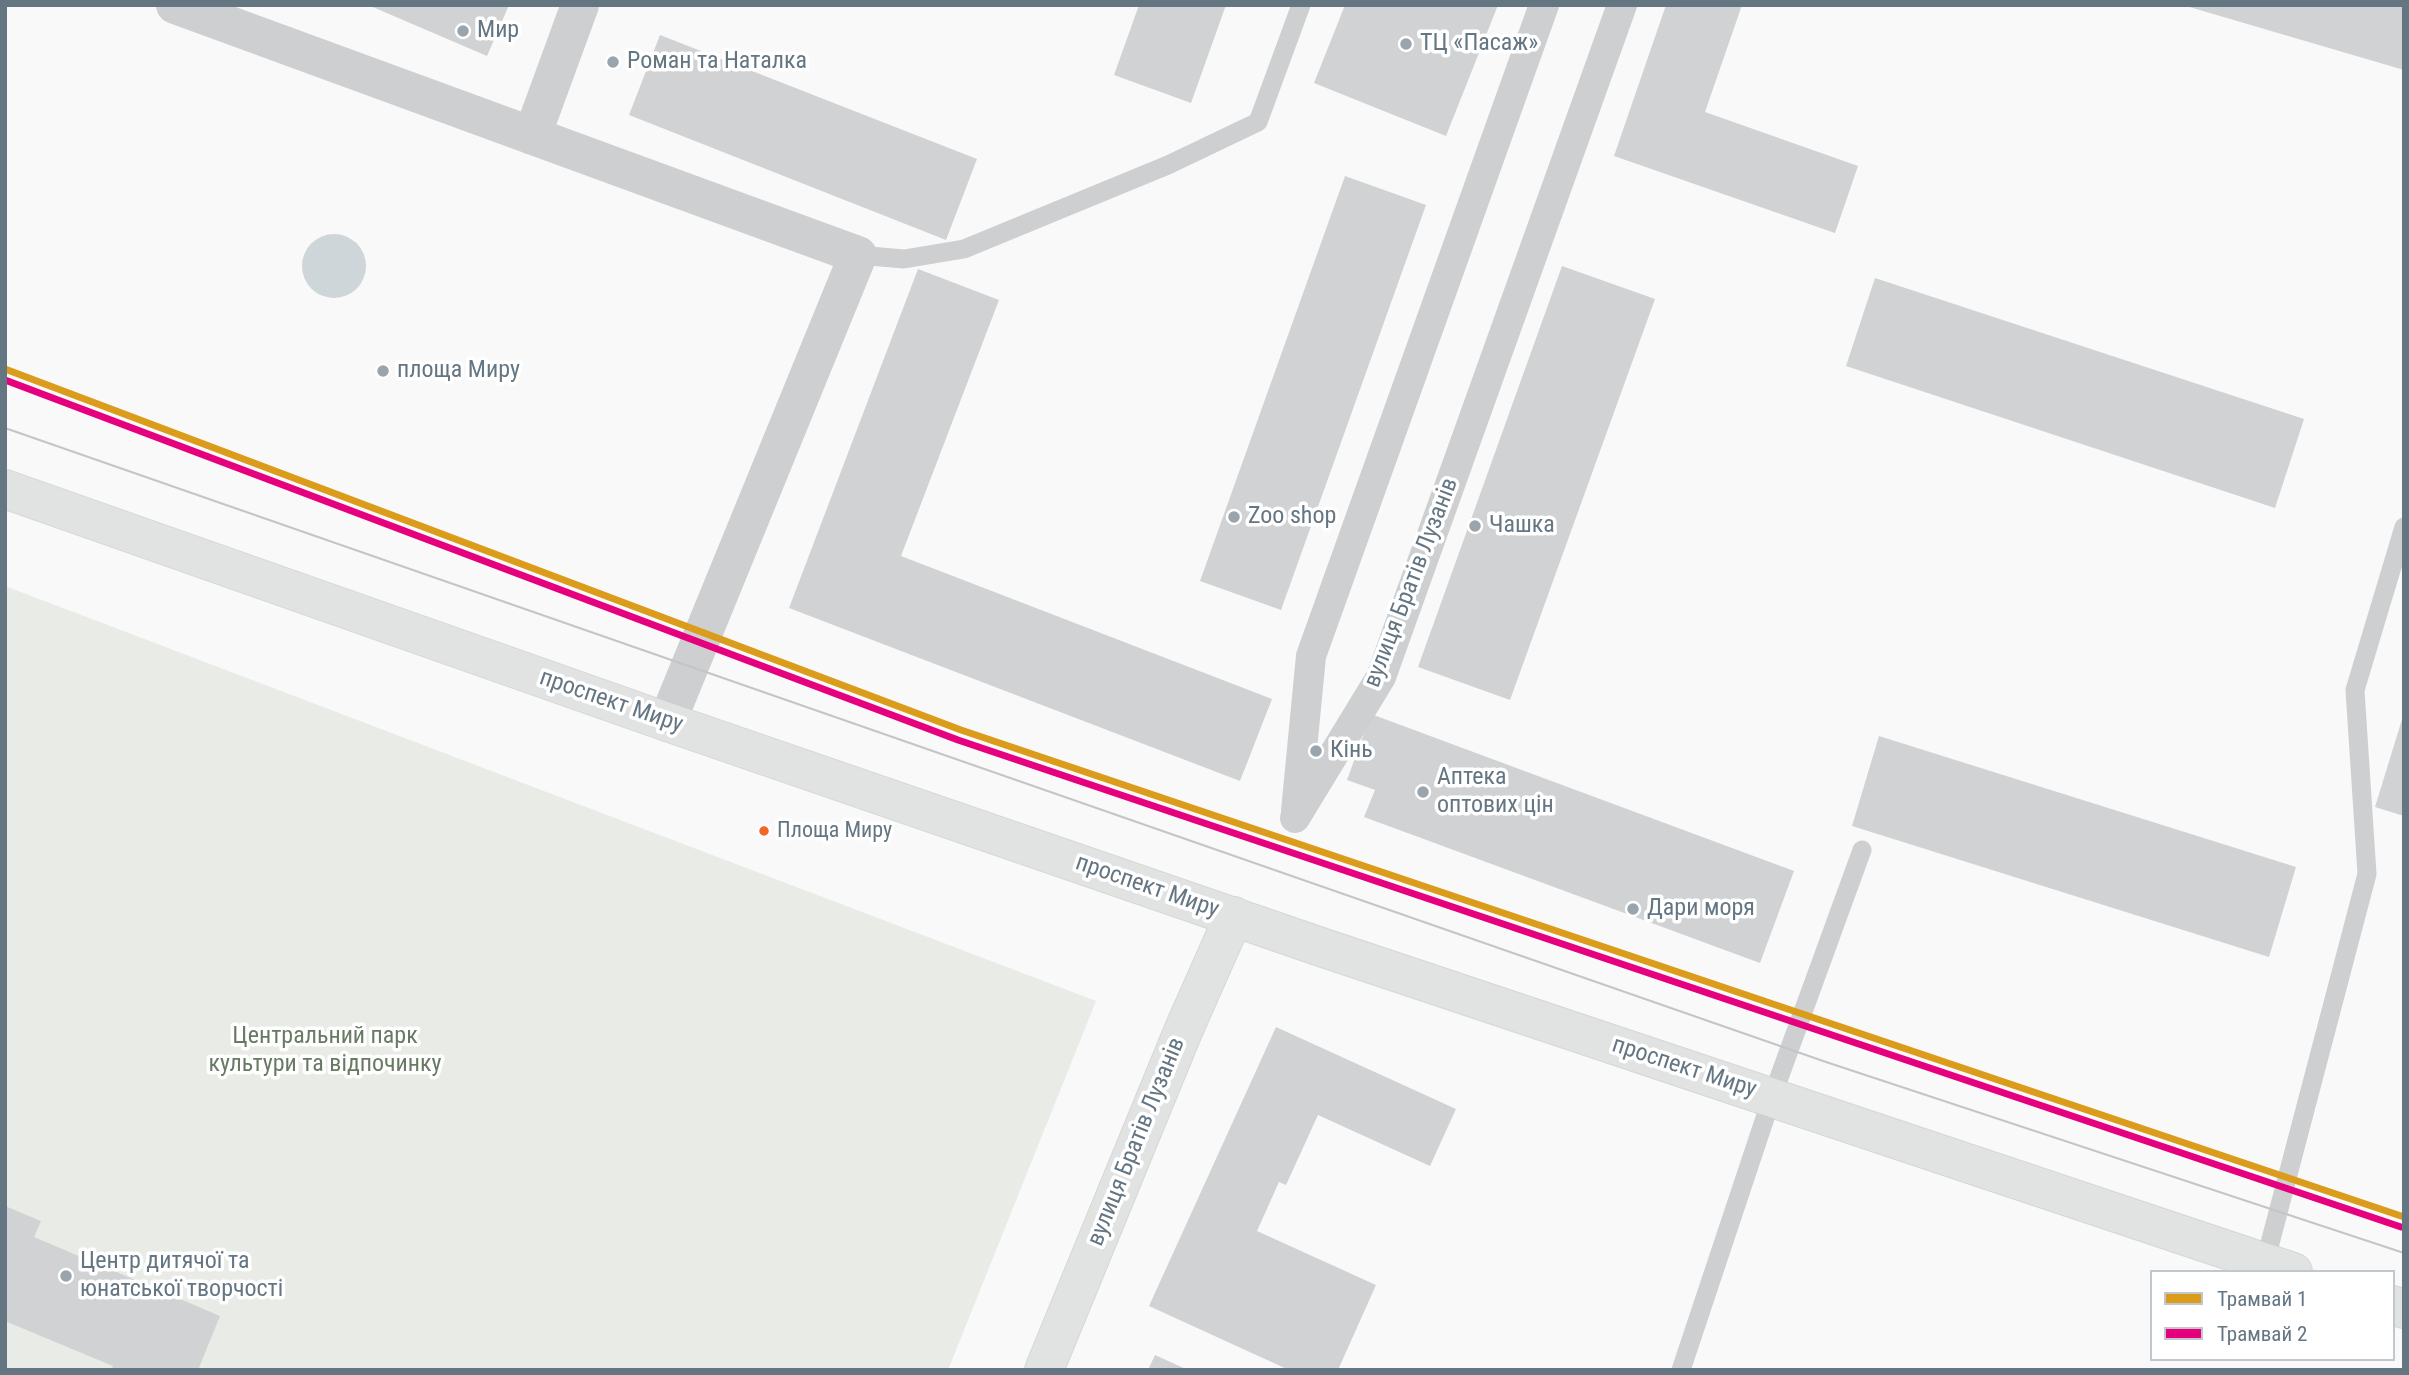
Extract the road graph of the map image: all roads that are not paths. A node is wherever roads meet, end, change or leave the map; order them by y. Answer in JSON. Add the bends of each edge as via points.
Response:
{"nodes":[{"id":1,"x":175,"y":5,"type":"edge"},
{"id":2,"x":580,"y":5,"type":"edge"},
{"id":3,"x":1301,"y":5,"type":"edge"},
{"id":4,"x":1544,"y":5,"type":"edge"},
{"id":5,"x":1622,"y":5,"type":"edge"},
{"id":6,"x":532,"y":136,"type":"junction"},
{"id":7,"x":858,"y":255,"type":"junction"},
{"id":8,"x":5,"y":489,"type":"edge"},
{"id":9,"x":2404,"y":527,"type":"edge"},
{"id":10,"x":667,"y":722,"type":"junction"},
{"id":11,"x":1862,"y":850,"type":"dead end"},
{"id":12,"x":1234,"y":916,"type":"junction"},
{"id":13,"x":1772,"y":1097,"type":"junction"},
{"id":14,"x":2279,"y":1267,"type":"edge"},
{"id":15,"x":1044,"y":1370,"type":"edge"},
{"id":16,"x":1681,"y":1370,"type":"edge"}],
"edges":[{"from":1,"to":6,"type":"street"},
{"from":2,"to":6,"type":"street"},
{"from":3,"to":7,"type":"lane","via":[[1258,122],[1168,165],[964,249],[904,259]]},
{"from":4,"to":5,"type":"street","name":"вулиця Братів Лузанів","via":[[1311,656],[1296,818],[1381,677]]},
{"from":6,"to":7,"type":"street"},
{"from":7,"to":10,"type":"street"},
{"from":8,"to":10,"type":"main road","name":"проспект Миру"},
{"from":9,"to":14,"type":"lane","via":[[2355,690],[2367,874]]},
{"from":10,"to":12,"type":"main road","name":"проспект Миру"},
{"from":11,"to":13,"type":"lane"},
{"from":12,"to":13,"type":"main road","name":"проспект Миру"},
{"from":12,"to":15,"type":"main road","name":"вулиця Братів Лузанів"},
{"from":13,"to":14,"type":"main road","name":"проспект Миру"},
{"from":13,"to":16,"type":"lane"}]}
